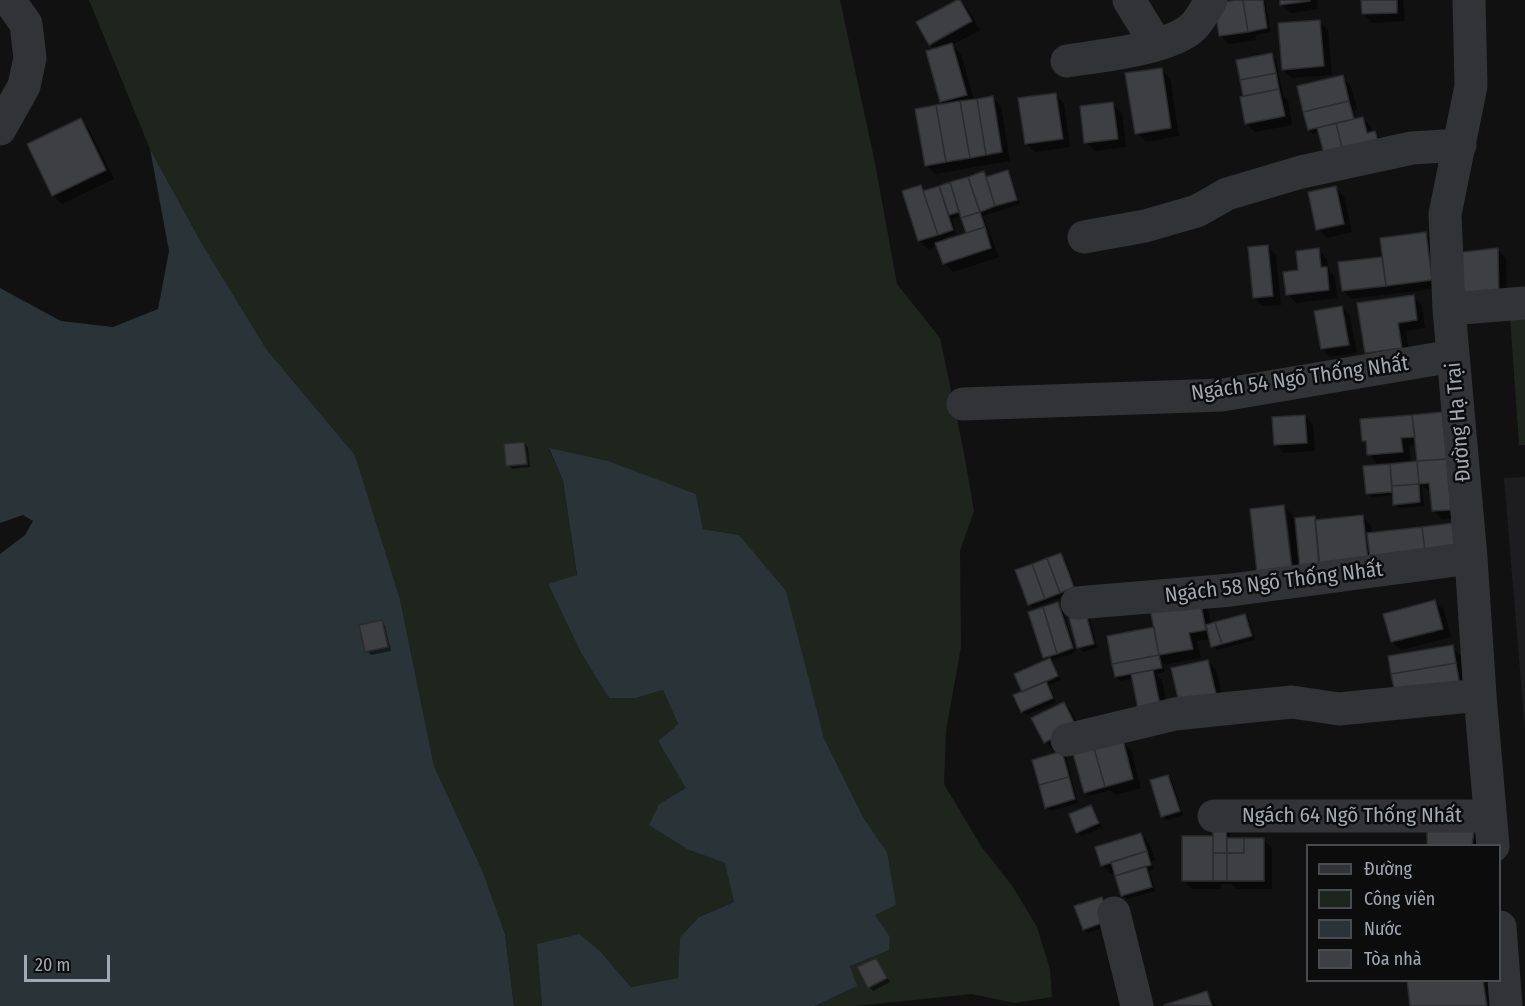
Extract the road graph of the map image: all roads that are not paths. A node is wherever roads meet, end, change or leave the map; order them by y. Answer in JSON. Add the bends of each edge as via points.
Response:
{"nodes":[{"id":1,"x":9,"y":0,"type":"edge"},
{"id":2,"x":1129,"y":0,"type":"edge"},
{"id":3,"x":1211,"y":0,"type":"edge"},
{"id":4,"x":1469,"y":0,"type":"edge"},
{"id":5,"x":1154,"y":40,"type":"junction"},
{"id":6,"x":1067,"y":61,"type":"dead end"},
{"id":7,"x":0,"y":129,"type":"edge"},
{"id":8,"x":1460,"y":145,"type":"junction"},
{"id":9,"x":1084,"y":237,"type":"dead end"},
{"id":10,"x":1525,"y":303,"type":"edge"},
{"id":11,"x":1449,"y":309,"type":"junction"},
{"id":12,"x":1453,"y":356,"type":"junction"},
{"id":13,"x":963,"y":404,"type":"dead end"},
{"id":14,"x":1471,"y":558,"type":"junction"},
{"id":15,"x":1077,"y":603,"type":"dead end"},
{"id":16,"x":1480,"y":695,"type":"junction"},
{"id":17,"x":1067,"y":740,"type":"dead end"},
{"id":18,"x":1214,"y":816,"type":"dead end"},
{"id":19,"x":1491,"y":831,"type":"edge"},
{"id":20,"x":1113,"y":913,"type":"dead end"},
{"id":21,"x":1501,"y":940,"type":"edge"},
{"id":22,"x":1137,"y":1006,"type":"edge"},
{"id":23,"x":1506,"y":1006,"type":"edge"}],
"edges":[{"from":1,"to":7,"type":"street","via":[[26,24],[30,58],[24,86]]},
{"from":2,"to":5,"type":"street"},
{"from":3,"to":5,"type":"street","via":[[1192,27],[1173,39]]},
{"from":4,"to":8,"type":"street","name":"Đường Hạ Trại","via":[[1471,86]]},
{"from":5,"to":6,"type":"street"},
{"from":8,"to":9,"type":"street","via":[[1412,148],[1301,172],[1227,194],[1197,211]]},
{"from":8,"to":11,"type":"street","name":"Đường Hạ Trại","via":[[1445,214]]},
{"from":10,"to":11,"type":"street"},
{"from":11,"to":12,"type":"street","name":"Đường Hạ Trại"},
{"from":12,"to":13,"type":"street","name":"Ngách 54 Ngõ Thống Nhất","via":[[1222,394]]},
{"from":12,"to":14,"type":"street","name":"Đường Hạ Trại"},
{"from":14,"to":15,"type":"street","name":"Ngách 58 Ngõ Thống Nhất","via":[[1231,590]]},
{"from":14,"to":16,"type":"street","name":"Đường Hạ Trại"},
{"from":16,"to":17,"type":"street","via":[[1339,709],[1292,702],[1175,714]]},
{"from":16,"to":19,"type":"street","name":"Đường Hạ Trại"},
{"from":18,"to":19,"type":"street","name":"Ngách 64 Ngõ Thống Nhất"},
{"from":20,"to":22,"type":"street"},
{"from":21,"to":23,"type":"street"}]}
